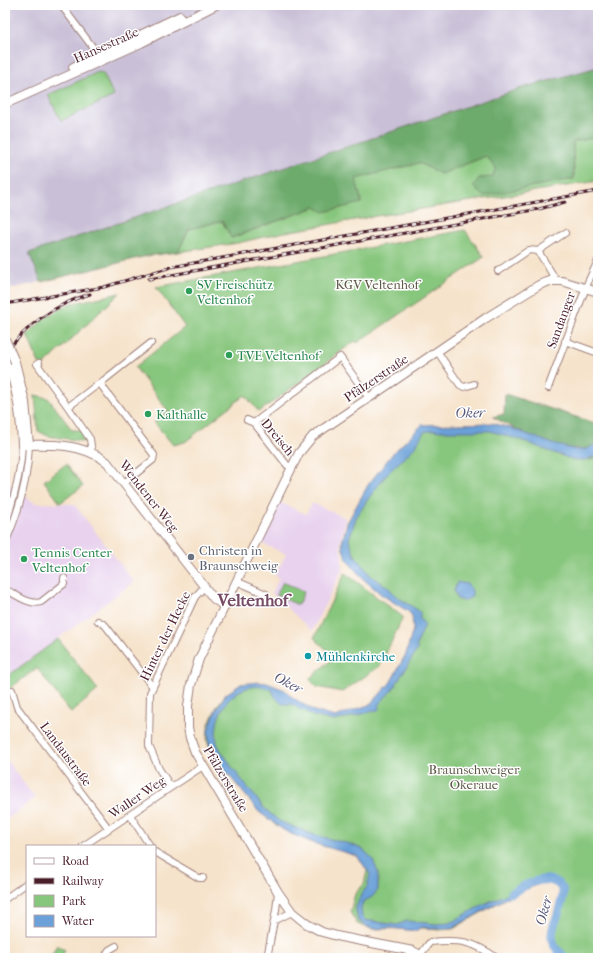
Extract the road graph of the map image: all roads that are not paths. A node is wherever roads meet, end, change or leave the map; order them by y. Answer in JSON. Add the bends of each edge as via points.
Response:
{"nodes":[{"id":1,"x":61,"y":5,"type":"edge"},
{"id":2,"x":205,"y":5,"type":"edge"},
{"id":3,"x":216,"y":5,"type":"edge"},
{"id":4,"x":100,"y":58,"type":"junction"},
{"id":5,"x":5,"y":99,"type":"edge"},
{"id":6,"x":5,"y":104,"type":"edge"},
{"id":7,"x":565,"y":233,"type":"dead end"},
{"id":8,"x":538,"y":251,"type":"junction"},
{"id":9,"x":598,"y":261,"type":"edge"},
{"id":10,"x":498,"y":271,"type":"dead end"},
{"id":11,"x":556,"y":280,"type":"junction"},
{"id":12,"x":585,"y":288,"type":"junction"},
{"id":13,"x":598,"y":292,"type":"edge"},
{"id":14,"x":5,"y":339,"type":"edge"},
{"id":15,"x":565,"y":341,"type":"junction"},
{"id":16,"x":151,"y":343,"type":"dead end"},
{"id":17,"x":437,"y":351,"type":"junction"},
{"id":18,"x":598,"y":353,"type":"edge"},
{"id":19,"x":5,"y":357,"type":"edge"},
{"id":20,"x":39,"y":363,"type":"dead end"},
{"id":21,"x":12,"y":365,"type":"junction"},
{"id":22,"x":101,"y":383,"type":"junction"},
{"id":23,"x":474,"y":384,"type":"dead end"},
{"id":24,"x":548,"y":388,"type":"dead end"},
{"id":25,"x":369,"y":398,"type":"junction"},
{"id":26,"x":68,"y":407,"type":"junction"},
{"id":27,"x":247,"y":420,"type":"dead end"},
{"id":28,"x":254,"y":423,"type":"junction"},
{"id":29,"x":25,"y":445,"type":"junction"},
{"id":30,"x":92,"y":453,"type":"junction"},
{"id":31,"x":292,"y":468,"type":"junction"},
{"id":32,"x":124,"y":483,"type":"junction"},
{"id":33,"x":5,"y":525,"type":"edge"},
{"id":34,"x":5,"y":543,"type":"edge"},
{"id":35,"x":64,"y":578,"type":"dead end"},
{"id":36,"x":236,"y":581,"type":"junction"},
{"id":37,"x":204,"y":586,"type":"junction"},
{"id":38,"x":5,"y":589,"type":"edge"},
{"id":39,"x":266,"y":594,"type":"dead end"},
{"id":40,"x":224,"y":606,"type":"junction"},
{"id":41,"x":98,"y":621,"type":"dead end"},
{"id":42,"x":152,"y":686,"type":"junction"},
{"id":43,"x":12,"y":690,"type":"dead end"},
{"id":44,"x":203,"y":766,"type":"junction"},
{"id":45,"x":171,"y":787,"type":"junction"},
{"id":46,"x":130,"y":815,"type":"junction"},
{"id":47,"x":109,"y":829,"type":"junction"},
{"id":48,"x":85,"y":845,"type":"edge"},
{"id":49,"x":149,"y":845,"type":"edge"},
{"id":50,"x":156,"y":853,"type":"edge"},
{"id":51,"x":203,"y":878,"type":"dead end"},
{"id":52,"x":26,"y":884,"type":"edge"},
{"id":53,"x":278,"y":892,"type":"junction"},
{"id":54,"x":5,"y":898,"type":"edge"},
{"id":55,"x":292,"y":912,"type":"junction"},
{"id":56,"x":274,"y":922,"type":"junction"},
{"id":57,"x":116,"y":946,"type":"dead end"},
{"id":58,"x":421,"y":956,"type":"edge"},
{"id":59,"x":104,"y":958,"type":"edge"},
{"id":60,"x":266,"y":958,"type":"edge"},
{"id":61,"x":497,"y":958,"type":"edge"}],
"edges":[{"from":1,"to":4,"type":"street"},
{"from":2,"to":4,"type":"street","name":"Hansestraße"},
{"from":3,"to":4,"type":"street","name":"Hansestraße","via":[[141,43]]},
{"from":4,"to":5,"type":"street","name":"Hansestraße"},
{"from":4,"to":6,"type":"street","name":"Hansestraße"},
{"from":7,"to":8,"type":"street"},
{"from":8,"to":10,"type":"street","via":[[529,250]]},
{"from":8,"to":11,"type":"street"},
{"from":9,"to":12,"type":"street","name":"Sandanger"},
{"from":11,"to":12,"type":"street"},
{"from":11,"to":17,"type":"street","name":"Pfälzerstraße","via":[[532,288]]},
{"from":12,"to":13,"type":"street"},
{"from":12,"to":15,"type":"street","name":"Sandanger"},
{"from":14,"to":21,"type":"street","bridge":true},
{"from":15,"to":18,"type":"street"},
{"from":15,"to":24,"type":"street","name":"Sandanger"},
{"from":16,"to":22,"type":"street"},
{"from":17,"to":23,"type":"street","via":[[460,385],[464,387]]},
{"from":17,"to":25,"type":"street","name":"Pfälzerstraße"},
{"from":19,"to":21,"type":"street"},
{"from":20,"to":26,"type":"street","via":[[37,364]]},
{"from":21,"to":29,"type":"street","via":[[25,402]]},
{"from":22,"to":26,"type":"street"},
{"from":22,"to":32,"type":"street","via":[[101,387],[154,455],[152,460]]},
{"from":25,"to":28,"type":"street","via":[[340,357]]},
{"from":25,"to":31,"type":"street","name":"Pfälzerstraße","via":[[313,436],[299,453]]},
{"from":26,"to":30,"type":"street","via":[[90,439]]},
{"from":27,"to":28,"type":"street","name":"Dreisch"},
{"from":28,"to":31,"type":"street","name":"Dreisch","via":[[286,465]]},
{"from":29,"to":30,"type":"street","name":"Wendener Weg","via":[[73,447]]},
{"from":29,"to":33,"type":"street","via":[[16,493]]},
{"from":29,"to":34,"type":"street","via":[[27,470],[21,502]]},
{"from":30,"to":32,"type":"street","name":"Wendener Weg","via":[[107,462]]},
{"from":31,"to":36,"type":"street","name":"Pfälzerstraße"},
{"from":32,"to":37,"type":"street","name":"Wendener Weg"},
{"from":35,"to":38,"type":"street","via":[[64,584],[38,603],[29,602]]},
{"from":36,"to":39,"type":"street"},
{"from":36,"to":40,"type":"street","name":"Pfälzerstraße"},
{"from":37,"to":40,"type":"street","name":"Wendener Weg","via":[[214,600]]},
{"from":37,"to":42,"type":"street","name":"Hinter der Hecke","via":[[195,597]]},
{"from":40,"to":44,"type":"street","name":"Pfälzerstraße","via":[[199,659],[189,700],[190,738]]},
{"from":41,"to":42,"type":"street","via":[[105,625]]},
{"from":42,"to":45,"type":"street","name":"Hinter der Hecke","via":[[149,746],[158,769]]},
{"from":43,"to":47,"type":"street","name":"Landaustraße","via":[[16,707]]},
{"from":44,"to":45,"type":"street","name":"Waller Weg"},
{"from":44,"to":53,"type":"street","name":"Pfälzerstraße"},
{"from":45,"to":46,"type":"street","name":"Waller Weg"},
{"from":46,"to":47,"type":"street","name":"Waller Weg"},
{"from":46,"to":49,"type":"street"},
{"from":47,"to":48,"type":"street","name":"Waller Weg"},
{"from":50,"to":51,"type":"street"},
{"from":52,"to":54,"type":"street"},
{"from":53,"to":55,"type":"street","name":"Pfälzerstraße"},
{"from":53,"to":56,"type":"street"},
{"from":55,"to":56,"type":"street"},
{"from":55,"to":58,"type":"street","name":"Pfälzerstraße","via":[[322,932],[413,951]]},
{"from":56,"to":60,"type":"street"},
{"from":57,"to":59,"type":"street","via":[[109,950]]},
{"from":58,"to":61,"type":"street","via":[[430,942],[453,941],[476,945]]}]}
